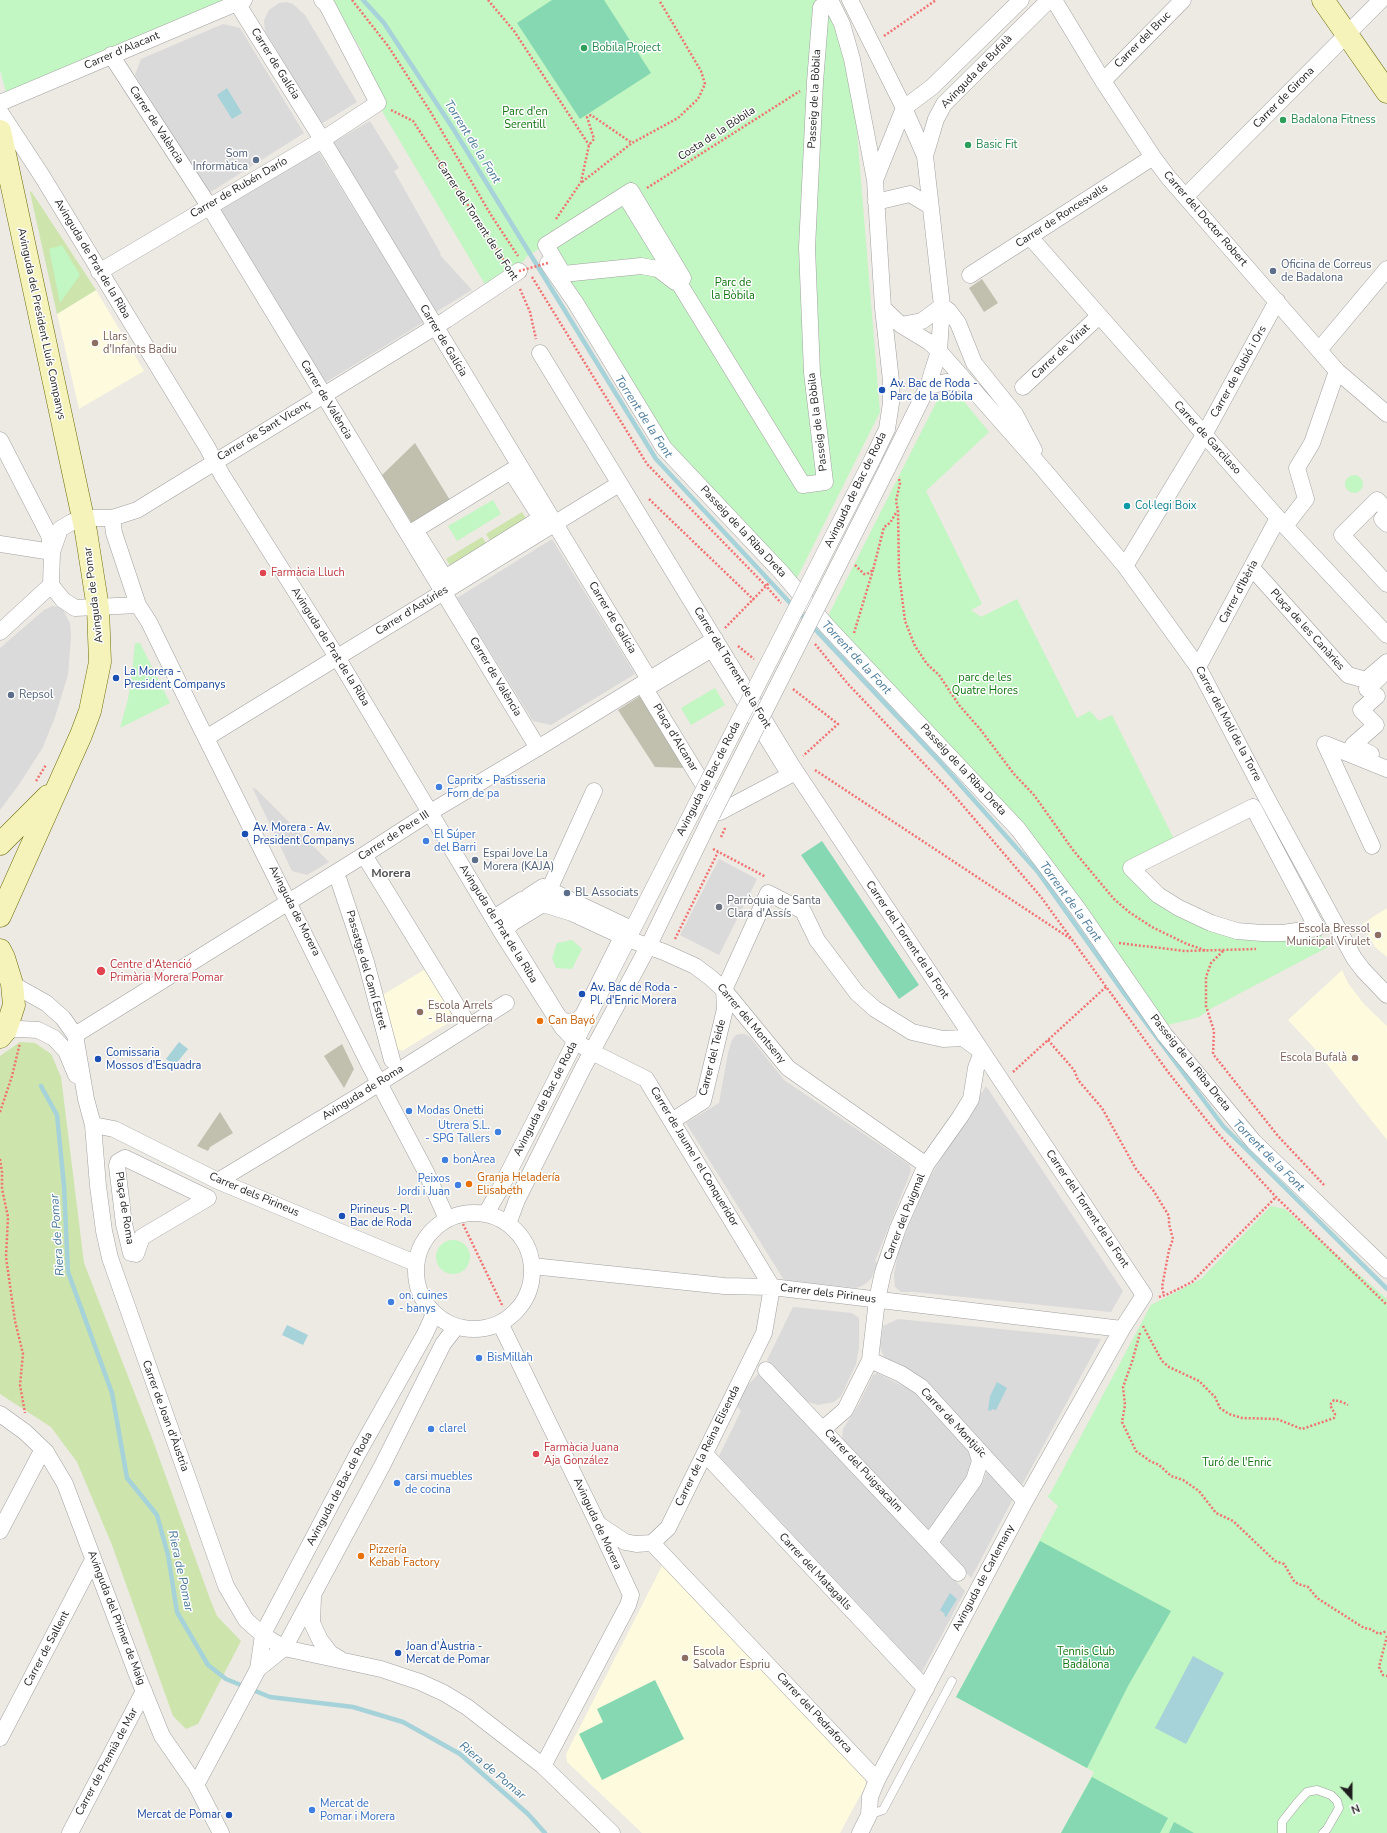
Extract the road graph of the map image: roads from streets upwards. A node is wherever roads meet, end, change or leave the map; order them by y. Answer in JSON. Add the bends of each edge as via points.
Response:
{"nodes":[{"id":1,"x":322,"y":0,"type":"edge"},
{"id":2,"x":850,"y":0,"type":"edge"},
{"id":3,"x":1020,"y":0,"type":"edge"},
{"id":4,"x":1049,"y":0,"type":"edge"},
{"id":5,"x":1054,"y":0,"type":"edge"},
{"id":6,"x":1183,"y":0,"type":"edge"},
{"id":7,"x":1323,"y":0,"type":"edge"},
{"id":8,"x":1381,"y":0,"type":"edge"},
{"id":9,"x":240,"y":2,"type":"edge"},
{"id":10,"x":826,"y":3,"type":"edge"},
{"id":11,"x":1347,"y":34,"type":"junction"},
{"id":12,"x":111,"y":55,"type":"junction"},
{"id":13,"x":1103,"y":81,"type":"junction"},
{"id":14,"x":1387,"y":92,"type":"edge"},
{"id":15,"x":0,"y":103,"type":"edge"},
{"id":16,"x":904,"y":108,"type":"junction"},
{"id":17,"x":0,"y":112,"type":"edge"},
{"id":18,"x":0,"y":131,"type":"edge"},
{"id":19,"x":322,"y":140,"type":"junction"},
{"id":20,"x":925,"y":156,"type":"junction"},
{"id":21,"x":1153,"y":158,"type":"junction"},
{"id":22,"x":875,"y":180,"type":"junction"},
{"id":23,"x":1186,"y":196,"type":"junction"},
{"id":24,"x":876,"y":202,"type":"junction"},
{"id":25,"x":208,"y":206,"type":"junction"},
{"id":26,"x":930,"y":206,"type":"junction"},
{"id":27,"x":1030,"y":238,"type":"junction"},
{"id":28,"x":548,"y":263,"type":"road end"},
{"id":29,"x":1387,"y":269,"type":"edge"},
{"id":30,"x":99,"y":272,"type":"junction"},
{"id":31,"x":516,"y":273,"type":"road end"},
{"id":32,"x":970,"y":275,"type":"dead end"},
{"id":33,"x":678,"y":280,"type":"junction"},
{"id":34,"x":1277,"y":301,"type":"junction"},
{"id":35,"x":942,"y":306,"type":"junction"},
{"id":36,"x":883,"y":308,"type":"junction"},
{"id":37,"x":1099,"y":316,"type":"junction"},
{"id":38,"x":901,"y":324,"type":"junction"},
{"id":39,"x":435,"y":327,"type":"junction"},
{"id":40,"x":1319,"y":350,"type":"junction"},
{"id":41,"x":939,"y":351,"type":"junction"},
{"id":42,"x":540,"y":353,"type":"road end"},
{"id":43,"x":1338,"y":371,"type":"junction"},
{"id":44,"x":966,"y":383,"type":"junction"},
{"id":45,"x":928,"y":386,"type":"junction"},
{"id":46,"x":1023,"y":387,"type":"dead end"},
{"id":47,"x":324,"y":396,"type":"junction"},
{"id":48,"x":1387,"y":414,"type":"edge"},
{"id":49,"x":1204,"y":435,"type":"junction"},
{"id":50,"x":0,"y":440,"type":"edge"},
{"id":51,"x":214,"y":462,"type":"junction"},
{"id":52,"x":1044,"y":470,"type":"junction"},
{"id":53,"x":511,"y":471,"type":"joint"},
{"id":54,"x":619,"y":484,"type":"junction"},
{"id":55,"x":1387,"y":510,"type":"edge"},
{"id":56,"x":1387,"y":514,"type":"edge"},
{"id":57,"x":84,"y":518,"type":"junction"},
{"id":58,"x":112,"y":518,"type":"junction"},
{"id":59,"x":1282,"y":522,"type":"junction"},
{"id":60,"x":554,"y":524,"type":"junction"},
{"id":61,"x":1387,"y":524,"type":"edge"},
{"id":62,"x":0,"y":544,"type":"edge"},
{"id":63,"x":52,"y":552,"type":"junction"},
{"id":64,"x":1125,"y":566,"type":"junction"},
{"id":65,"x":1252,"y":568,"type":"junction"},
{"id":66,"x":1387,"y":584,"type":"edge"},
{"id":67,"x":51,"y":585,"type":"junction"},
{"id":68,"x":443,"y":592,"type":"junction"},
{"id":69,"x":138,"y":605,"type":"junction"},
{"id":70,"x":98,"y":608,"type":"junction"},
{"id":71,"x":0,"y":632,"type":"edge"},
{"id":72,"x":1387,"y":635,"type":"edge"},
{"id":73,"x":718,"y":636,"type":"junction"},
{"id":74,"x":337,"y":658,"type":"junction"},
{"id":75,"x":1387,"y":662,"type":"edge"},
{"id":76,"x":1198,"y":667,"type":"junction"},
{"id":77,"x":1387,"y":671,"type":"edge"},
{"id":78,"x":647,"y":684,"type":"junction"},
{"id":79,"x":206,"y":738,"type":"junction"},
{"id":80,"x":538,"y":748,"type":"junction"},
{"id":81,"x":1387,"y":761,"type":"edge"},
{"id":82,"x":1387,"y":769,"type":"edge"},
{"id":83,"x":58,"y":786,"type":"junction"},
{"id":84,"x":594,"y":791,"type":"dead end"},
{"id":85,"x":430,"y":812,"type":"junction"},
{"id":86,"x":0,"y":844,"type":"edge"},
{"id":87,"x":1372,"y":846,"type":"dead end"},
{"id":88,"x":364,"y":856,"type":"junction"},
{"id":89,"x":0,"y":877,"type":"edge"},
{"id":90,"x":339,"y":881,"type":"dead end"},
{"id":91,"x":546,"y":897,"type":"junction"},
{"id":92,"x":289,"y":901,"type":"junction"},
{"id":93,"x":0,"y":916,"type":"edge"},
{"id":94,"x":1317,"y":928,"type":"joint"},
{"id":95,"x":504,"y":932,"type":"junction"},
{"id":96,"x":625,"y":938,"type":"junction"},
{"id":97,"x":648,"y":947,"type":"junction"},
{"id":98,"x":0,"y":950,"type":"edge"},
{"id":99,"x":12,"y":984,"type":"junction"},
{"id":100,"x":724,"y":990,"type":"junction"},
{"id":101,"x":1387,"y":995,"type":"edge"},
{"id":102,"x":506,"y":1003,"type":"dead end"},
{"id":103,"x":469,"y":1026,"type":"junction"},
{"id":104,"x":75,"y":1035,"type":"junction"},
{"id":105,"x":9,"y":1036,"type":"edge"},
{"id":106,"x":575,"y":1041,"type":"junction"},
{"id":107,"x":592,"y":1052,"type":"junction"},
{"id":108,"x":982,"y":1052,"type":"junction"},
{"id":109,"x":392,"y":1060,"type":"dead end"},
{"id":110,"x":379,"y":1083,"type":"junction"},
{"id":111,"x":86,"y":1098,"type":"junction"},
{"id":112,"x":672,"y":1121,"type":"junction"},
{"id":113,"x":93,"y":1126,"type":"junction"},
{"id":114,"x":926,"y":1165,"type":"junction"},
{"id":115,"x":218,"y":1181,"type":"junction"},
{"id":116,"x":208,"y":1198,"type":"joint"},
{"id":117,"x":484,"y":1213,"type":"junction"},
{"id":118,"x":447,"y":1219,"type":"junction"},
{"id":119,"x":508,"y":1224,"type":"junction"},
{"id":120,"x":415,"y":1263,"type":"junction"},
{"id":121,"x":532,"y":1266,"type":"junction"},
{"id":122,"x":1387,"y":1270,"type":"edge"},
{"id":123,"x":772,"y":1287,"type":"junction"},
{"id":124,"x":877,"y":1300,"type":"junction"},
{"id":125,"x":434,"y":1314,"type":"junction"},
{"id":126,"x":500,"y":1324,"type":"junction"},
{"id":127,"x":456,"y":1326,"type":"junction"},
{"id":128,"x":1122,"y":1329,"type":"junction"},
{"id":129,"x":870,"y":1360,"type":"junction"},
{"id":130,"x":766,"y":1370,"type":"dead end"},
{"id":131,"x":0,"y":1414,"type":"edge"},
{"id":132,"x":824,"y":1429,"type":"junction"},
{"id":133,"x":976,"y":1448,"type":"junction"},
{"id":134,"x":43,"y":1449,"type":"junction"},
{"id":135,"x":705,"y":1454,"type":"junction"},
{"id":136,"x":1025,"y":1501,"type":"junction"},
{"id":137,"x":598,"y":1524,"type":"junction"},
{"id":138,"x":0,"y":1531,"type":"edge"},
{"id":139,"x":652,"y":1542,"type":"junction"},
{"id":140,"x":930,"y":1542,"type":"junction"},
{"id":141,"x":94,"y":1560,"type":"junction"},
{"id":142,"x":958,"y":1573,"type":"dead end"},
{"id":143,"x":314,"y":1593,"type":"junction"},
{"id":144,"x":263,"y":1635,"type":"junction"},
{"id":145,"x":284,"y":1648,"type":"junction"},
{"id":146,"x":345,"y":1661,"type":"junction"},
{"id":147,"x":258,"y":1669,"type":"junction"},
{"id":148,"x":926,"y":1689,"type":"junction"},
{"id":149,"x":144,"y":1691,"type":"junction"},
{"id":150,"x":0,"y":1738,"type":"edge"},
{"id":151,"x":543,"y":1766,"type":"junction"},
{"id":152,"x":877,"y":1780,"type":"junction"},
{"id":153,"x":196,"y":1785,"type":"junction"},
{"id":154,"x":611,"y":1832,"type":"edge"},
{"id":155,"x":70,"y":1833,"type":"edge"},
{"id":156,"x":221,"y":1833,"type":"edge"},
{"id":157,"x":860,"y":1833,"type":"edge"}],
"edges":[{"from":1,"to":19,"type":"street","name":"Carrer de Rubén Darío","via":[[327,5],[378,103]]},
{"from":2,"to":16,"type":"street"},
{"from":3,"to":16,"type":"street","name":"Avinguda de Bufalà","via":[[932,86]]},
{"from":4,"to":20,"type":"street","name":"Avinguda de Bufalà","via":[[944,104],[936,119]]},
{"from":5,"to":13,"type":"street","name":"Carrer del Doctor Robert"},
{"from":6,"to":13,"type":"street","name":"Carrer del Bruc"},
{"from":7,"to":11,"type":"street"},
{"from":8,"to":11,"type":"street","name":"Carrer de Girona"},
{"from":9,"to":12,"type":"street","name":"Carrer d'Alacant"},
{"from":9,"to":19,"type":"street","name":"Carrer de Galícia"},
{"from":10,"to":22,"type":"street","via":[[842,24],[852,59]]},
{"from":10,"to":33,"type":"street","name":"Passeig de la Bòbila","via":[[815,82],[808,248],[812,373],[825,482],[804,485]]},
{"from":11,"to":14,"type":"street"},
{"from":11,"to":23,"type":"street","name":"Carrer de Girona"},
{"from":12,"to":15,"type":"street","name":"Carrer d'Alacant"},
{"from":12,"to":25,"type":"street","name":"Carrer de València"},
{"from":13,"to":21,"type":"street","name":"Carrer del Doctor Robert"},
{"from":16,"to":20,"type":"street"},
{"from":16,"to":22,"type":"street"},
{"from":17,"to":30,"type":"street","name":"Avinguda de Prat de la Riba","via":[[42,176]]},
{"from":18,"to":57,"type":"street","name":"Avinguda del President Lluís Companys"},
{"from":19,"to":25,"type":"street","name":"Carrer de Rubén Darío"},
{"from":19,"to":39,"type":"street","name":"Carrer de Galícia"},
{"from":20,"to":26,"type":"street"},
{"from":21,"to":23,"type":"street","name":"Carrer del Doctor Robert"},
{"from":21,"to":27,"type":"street","name":"Carrer de Roncesvalls"},
{"from":22,"to":24,"type":"street"},
{"from":23,"to":34,"type":"street","name":"Carrer del Doctor Robert"},
{"from":24,"to":26,"type":"street","via":[[910,194]]},
{"from":24,"to":36,"type":"street"},
{"from":25,"to":30,"type":"street","name":"Carrer de Rubén Darío"},
{"from":25,"to":47,"type":"street","name":"Carrer de València"},
{"from":26,"to":35,"type":"street"},
{"from":27,"to":32,"type":"street","name":"Carrer de Roncesvalls"},
{"from":27,"to":37,"type":"street","name":"Carrer de Garcilaso"},
{"from":28,"to":122,"type":"street","name":"Passeig de la Riba Dreta","via":[[664,448],[1018,829],[1100,940],[1165,1035],[1254,1142]]},
{"from":29,"to":40,"type":"street"},
{"from":30,"to":51,"type":"street","name":"Avinguda de Prat de la Riba"},
{"from":31,"to":39,"type":"street","name":"Carrer de Sant Vicenç"},
{"from":33,"to":33,"type":"street","name":"Passeig de la Bòbila","via":[[631,198],[631,191],[546,245],[563,274],[641,266],[658,269],[675,282]]},
{"from":34,"to":40,"type":"street","name":"Carrer del Doctor Robert"},
{"from":34,"to":49,"type":"street","name":"Carrer de Rubió i Ors"},
{"from":35,"to":38,"type":"street","via":[[922,321]]},
{"from":35,"to":41,"type":"street"},
{"from":35,"to":52,"type":"street","name":"Carrer del Molí de la Torre","via":[[958,323],[974,362],[1015,414]]},
{"from":36,"to":38,"type":"street","name":"Carrer del Molí de la Torre"},
{"from":36,"to":96,"type":"street","name":"Avinguda de Bac de Roda","bridge":true,"via":[[891,381],[887,429],[696,805]]},
{"from":37,"to":46,"type":"street","name":"Carrer de Viriat"},
{"from":37,"to":49,"type":"street","name":"Carrer de Garcilaso"},
{"from":38,"to":41,"type":"street","name":"Carrer del Molí de la Torre"},
{"from":39,"to":47,"type":"street","name":"Carrer de Sant Vicenç"},
{"from":39,"to":60,"type":"street","name":"Carrer de Galícia"},
{"from":40,"to":43,"type":"street","name":"Carrer del Doctor Robert"},
{"from":41,"to":44,"type":"street","name":"Carrer del Molí de la Torre"},
{"from":41,"to":45,"type":"street","name":"Avinguda de Bac de Roda"},
{"from":42,"to":54,"type":"street","name":"Carrer del Torrent de la Font"},
{"from":43,"to":48,"type":"street","name":"Carrer del Doctor Robert"},
{"from":43,"to":59,"type":"street","name":"Carrer d'Ibèria","via":[[1312,442],[1297,468],[1306,499]]},
{"from":44,"to":45,"type":"street","via":[[946,382]]},
{"from":44,"to":52,"type":"street","name":"Carrer del Molí de la Torre"},
{"from":45,"to":97,"type":"street","name":"Avinguda de Bac de Roda","bridge":true,"via":[[892,471],[712,815]]},
{"from":47,"to":51,"type":"street","name":"Carrer de Sant Vicenç"},
{"from":47,"to":68,"type":"street","name":"Carrer de València"},
{"from":49,"to":59,"type":"street","name":"Carrer de Garcilaso"},
{"from":49,"to":64,"type":"street","name":"Carrer de Rubió i Ors"},
{"from":50,"to":63,"type":"street","via":[[48,535]]},
{"from":51,"to":58,"type":"street","name":"Carrer de Sant Vicenç","via":[[137,510]]},
{"from":51,"to":74,"type":"street","name":"Avinguda de Prat de la Riba"},
{"from":52,"to":64,"type":"street","name":"Carrer del Molí de la Torre"},
{"from":53,"to":53,"type":"street","via":[[541,518],[444,578],[415,530]]},
{"from":54,"to":60,"type":"street","name":"Carrer d'Astúries"},
{"from":54,"to":73,"type":"street","name":"Carrer del Torrent de la Font"},
{"from":55,"to":66,"type":"street","via":[[1377,500],[1342,535]]},
{"from":56,"to":61,"type":"street","via":[[1382,519]]},
{"from":57,"to":58,"type":"street","name":"Carrer de Sant Vicenç"},
{"from":57,"to":63,"type":"street","via":[[60,529]]},
{"from":57,"to":70,"type":"street","name":"Avinguda de Pomar"},
{"from":58,"to":69,"type":"street","name":"Avinguda de Morera","via":[[114,533]]},
{"from":59,"to":65,"type":"street","name":"Carrer d'Ibèria"},
{"from":59,"to":72,"type":"street","name":"Carrer de Garcilaso"},
{"from":60,"to":68,"type":"street","name":"Carrer d'Astúries"},
{"from":60,"to":78,"type":"street","name":"Carrer de Galícia"},
{"from":62,"to":63,"type":"street"},
{"from":63,"to":67,"type":"street"},
{"from":64,"to":76,"type":"street","name":"Carrer del Molí de la Torre"},
{"from":65,"to":75,"type":"street","name":"Plaça de les Canàries","via":[[1348,675],[1366,680]]},
{"from":65,"to":76,"type":"street","name":"Carrer d'Ibèria"},
{"from":67,"to":70,"type":"street","via":[[63,600],[75,608]]},
{"from":67,"to":71,"type":"street"},
{"from":68,"to":74,"type":"street","name":"Carrer d'Astúries"},
{"from":68,"to":80,"type":"street","name":"Carrer de València"},
{"from":69,"to":70,"type":"street"},
{"from":69,"to":79,"type":"street","name":"Avinguda de Morera","via":[[149,622]]},
{"from":70,"to":83,"type":"street","name":"Avinguda de Pomar","via":[[98,679],[90,711]]},
{"from":73,"to":78,"type":"street","name":"Carrer de Pere III"},
{"from":73,"to":108,"type":"street","name":"Carrer del Torrent de la Font","via":[[792,766]]},
{"from":74,"to":79,"type":"street","name":"Carrer d'Astúries"},
{"from":74,"to":85,"type":"street","name":"Avinguda de Prat de la Riba"},
{"from":76,"to":101,"type":"street","name":"Carrer del Molí de la Torre","via":[[1354,958],[1362,970]]},
{"from":77,"to":81,"type":"street","via":[[1366,689],[1377,696],[1361,710],[1376,725],[1353,745]]},
{"from":78,"to":78,"type":"street","name":"Plaça d'Alcanar","via":[[720,812],[790,775],[712,649]]},
{"from":78,"to":80,"type":"street","name":"Carrer de Pere III"},
{"from":79,"to":92,"type":"street","name":"Avinguda de Morera"},
{"from":80,"to":85,"type":"street","name":"Carrer de Pere III"},
{"from":82,"to":87,"type":"street","via":[[1325,744]]},
{"from":83,"to":86,"type":"street"},
{"from":83,"to":89,"type":"street","name":"Avinguda de Pomar"},
{"from":83,"to":93,"type":"street","name":"Avinguda de Pomar"},
{"from":84,"to":91,"type":"street"},
{"from":85,"to":88,"type":"street","name":"Carrer de Pere III"},
{"from":85,"to":95,"type":"street","name":"Avinguda de Prat de la Riba"},
{"from":88,"to":92,"type":"street","name":"Carrer de Pere III"},
{"from":88,"to":103,"type":"street"},
{"from":90,"to":109,"type":"street","name":"Passatge del Camí Estret","via":[[366,962]]},
{"from":91,"to":95,"type":"street","via":[[543,888],[500,914],[499,920]]},
{"from":91,"to":96,"type":"street","via":[[627,927]]},
{"from":92,"to":104,"type":"street","name":"Carrer de Pere III"},
{"from":92,"to":110,"type":"street","name":"Avinguda de Morera"},
{"from":94,"to":94,"type":"street","via":[[1253,807],[1131,868],[1170,903],[1218,926],[1262,933]]},
{"from":95,"to":96,"type":"street","via":[[558,1016],[563,1021],[571,1023],[582,1015]]},
{"from":95,"to":106,"type":"street","name":"Avinguda de Prat de la Riba","via":[[558,1021]]},
{"from":96,"to":97,"type":"street","name":"Carrer del Montseny"},
{"from":96,"to":106,"type":"street","name":"Avinguda de Bac de Roda"},
{"from":97,"to":100,"type":"street","name":"Carrer del Montseny","via":[[695,966]]},
{"from":97,"to":107,"type":"street","name":"Avinguda de Bac de Roda"},
{"from":98,"to":99,"type":"street"},
{"from":99,"to":104,"type":"street","name":"Carrer de Joan d'Àustria","via":[[46,1003],[63,1018]]},
{"from":99,"to":105,"type":"street","via":[[14,1005]]},
{"from":100,"to":108,"type":"street","name":"Carrer del Teide","via":[[770,887],[803,911],[817,940],[857,993],[875,1009],[912,1032],[943,1039],[963,1038]]},
{"from":100,"to":112,"type":"street","name":"Carrer del Teide","via":[[725,1009],[703,1102]]},
{"from":100,"to":114,"type":"street","name":"Carrer del Montseny","via":[[788,1068]]},
{"from":102,"to":103,"type":"street","name":"Avinguda de Roma"},
{"from":103,"to":110,"type":"street","name":"Avinguda de Roma"},
{"from":104,"to":111,"type":"street","name":"Carrer de Joan d'Àustria"},
{"from":105,"to":111,"type":"street","name":"Carrer de Joan d'Àustria","via":[[25,1029],[38,1030],[54,1038],[66,1051]]},
{"from":106,"to":107,"type":"street","name":"Avinguda de Prat de la Riba"},
{"from":106,"to":117,"type":"street","name":"Avinguda de Bac de Roda","via":[[499,1191]]},
{"from":107,"to":112,"type":"street","name":"Carrer de Jaume I el Conqueridor","via":[[646,1079]]},
{"from":107,"to":119,"type":"street","name":"Avinguda de Bac de Roda","via":[[523,1188]]},
{"from":108,"to":114,"type":"street","name":"Carrer del Puigmal","via":[[970,1099]]},
{"from":108,"to":128,"type":"street","name":"Carrer del Torrent de la Font","via":[[1144,1295]]},
{"from":110,"to":115,"type":"street","name":"Avinguda de Roma"},
{"from":110,"to":118,"type":"street","name":"Avinguda de Morera","via":[[426,1172]]},
{"from":111,"to":113,"type":"street","name":"Carrer de Joan d'Àustria"},
{"from":112,"to":123,"type":"street","name":"Carrer de Jaume I el Conqueridor"},
{"from":113,"to":115,"type":"street","name":"Carrer dels Pirineus","via":[[114,1129]]},
{"from":113,"to":144,"type":"street","name":"Carrer de Joan d'Àustria","via":[[104,1231],[125,1303],[226,1586],[246,1620]]},
{"from":114,"to":124,"type":"street","name":"Carrer del Puigmal","via":[[898,1228],[883,1272]]},
{"from":115,"to":120,"type":"street","name":"Carrer dels Pirineus"},
{"from":116,"to":116,"type":"street","name":"Plaça de Roma","via":[[125,1158],[118,1162],[124,1224],[131,1253],[136,1254],[142,1237]]},
{"from":117,"to":118,"type":"street","via":[[459,1214]]},
{"from":117,"to":119,"type":"street"},
{"from":118,"to":120,"type":"street","via":[[428,1235]]},
{"from":119,"to":121,"type":"street","via":[[522,1237],[529,1251]]},
{"from":120,"to":125,"type":"street","via":[[418,1289]]},
{"from":121,"to":123,"type":"street","name":"Carrer dels Pirineus","via":[[724,1286]]},
{"from":121,"to":126,"type":"street","via":[[531,1284],[525,1300]]},
{"from":123,"to":124,"type":"street","name":"Carrer dels Pirineus"},
{"from":123,"to":135,"type":"street","name":"Carrer de la Reina Elisenda","via":[[764,1333]]},
{"from":124,"to":128,"type":"street","name":"Carrer dels Pirineus"},
{"from":124,"to":129,"type":"street","name":"Carrer del Puigmal"},
{"from":125,"to":127,"type":"street"},
{"from":125,"to":144,"type":"street","name":"Avinguda de Bac de Roda"},
{"from":126,"to":127,"type":"street","via":[[478,1329]]},
{"from":126,"to":137,"type":"street","name":"Avinguda de Morera"},
{"from":127,"to":143,"type":"street","name":"Avinguda de Bac de Roda","via":[[443,1344]]},
{"from":128,"to":136,"type":"street","name":"Avinguda de Carlemany"},
{"from":129,"to":132,"type":"street","name":"Carrer del Puigmal","via":[[844,1410]]},
{"from":129,"to":133,"type":"street","name":"Carrer de Montjuïc","via":[[901,1374],[921,1387]]},
{"from":130,"to":132,"type":"street","name":"Carrer del Puigsacalm"},
{"from":131,"to":134,"type":"street","name":"Avinguda del Primer de Maig"},
{"from":132,"to":140,"type":"street","name":"Carrer del Puigsacalm"},
{"from":133,"to":136,"type":"street","name":"Carrer de Montjuïc"},
{"from":133,"to":140,"type":"street","via":[[980,1461],[974,1480]]},
{"from":134,"to":138,"type":"street"},
{"from":134,"to":141,"type":"street","name":"Avinguda del Primer de Maig","via":[[65,1484]]},
{"from":135,"to":139,"type":"street","name":"Carrer de la Reina Elisenda","via":[[668,1528]]},
{"from":135,"to":148,"type":"street","name":"Carrer del Matagalls"},
{"from":136,"to":148,"type":"street","name":"Avinguda de Carlemany"},
{"from":137,"to":139,"type":"street","via":[[625,1542]]},
{"from":137,"to":151,"type":"street","name":"Avinguda de Morera","via":[[631,1595]]},
{"from":139,"to":152,"type":"street","name":"Carrer del Pedraforca"},
{"from":140,"to":142,"type":"street","name":"Carrer del Puigsacalm"},
{"from":141,"to":149,"type":"street","name":"Avinguda del Primer de Maig"},
{"from":141,"to":150,"type":"street","name":"Carrer de Sallent"},
{"from":143,"to":145,"type":"street","name":"Avinguda de Bac de Roda"},
{"from":143,"to":146,"type":"street","name":"Carrer de Joan d'Àustria","via":[[312,1623],[330,1653]]},
{"from":144,"to":145,"type":"street","name":"Carrer de Joan d'Àustria"},
{"from":144,"to":147,"type":"street","name":"Avinguda de Bac de Roda"},
{"from":145,"to":146,"type":"street","name":"Carrer de Joan d'Àustria"},
{"from":145,"to":147,"type":"street","name":"Avinguda de Bac de Roda"},
{"from":146,"to":151,"type":"street","name":"Carrer de Joan d'Àustria","via":[[381,1669],[444,1692],[468,1707]]},
{"from":147,"to":153,"type":"street","name":"Avinguda de Bac de Roda"},
{"from":148,"to":152,"type":"street","name":"Avinguda de Carlemany"},
{"from":149,"to":153,"type":"street","name":"Avinguda del Primer de Maig","via":[[162,1736]]},
{"from":149,"to":155,"type":"street","name":"Carrer de Premià de Mar"},
{"from":151,"to":154,"type":"street","name":"Carrer de Joan d'Àustria"},
{"from":152,"to":157,"type":"street","name":"Avinguda de Carlemany","via":[[870,1797],[869,1815]]},
{"from":153,"to":156,"type":"street","name":"Avinguda del Primer de Maig"}]}
